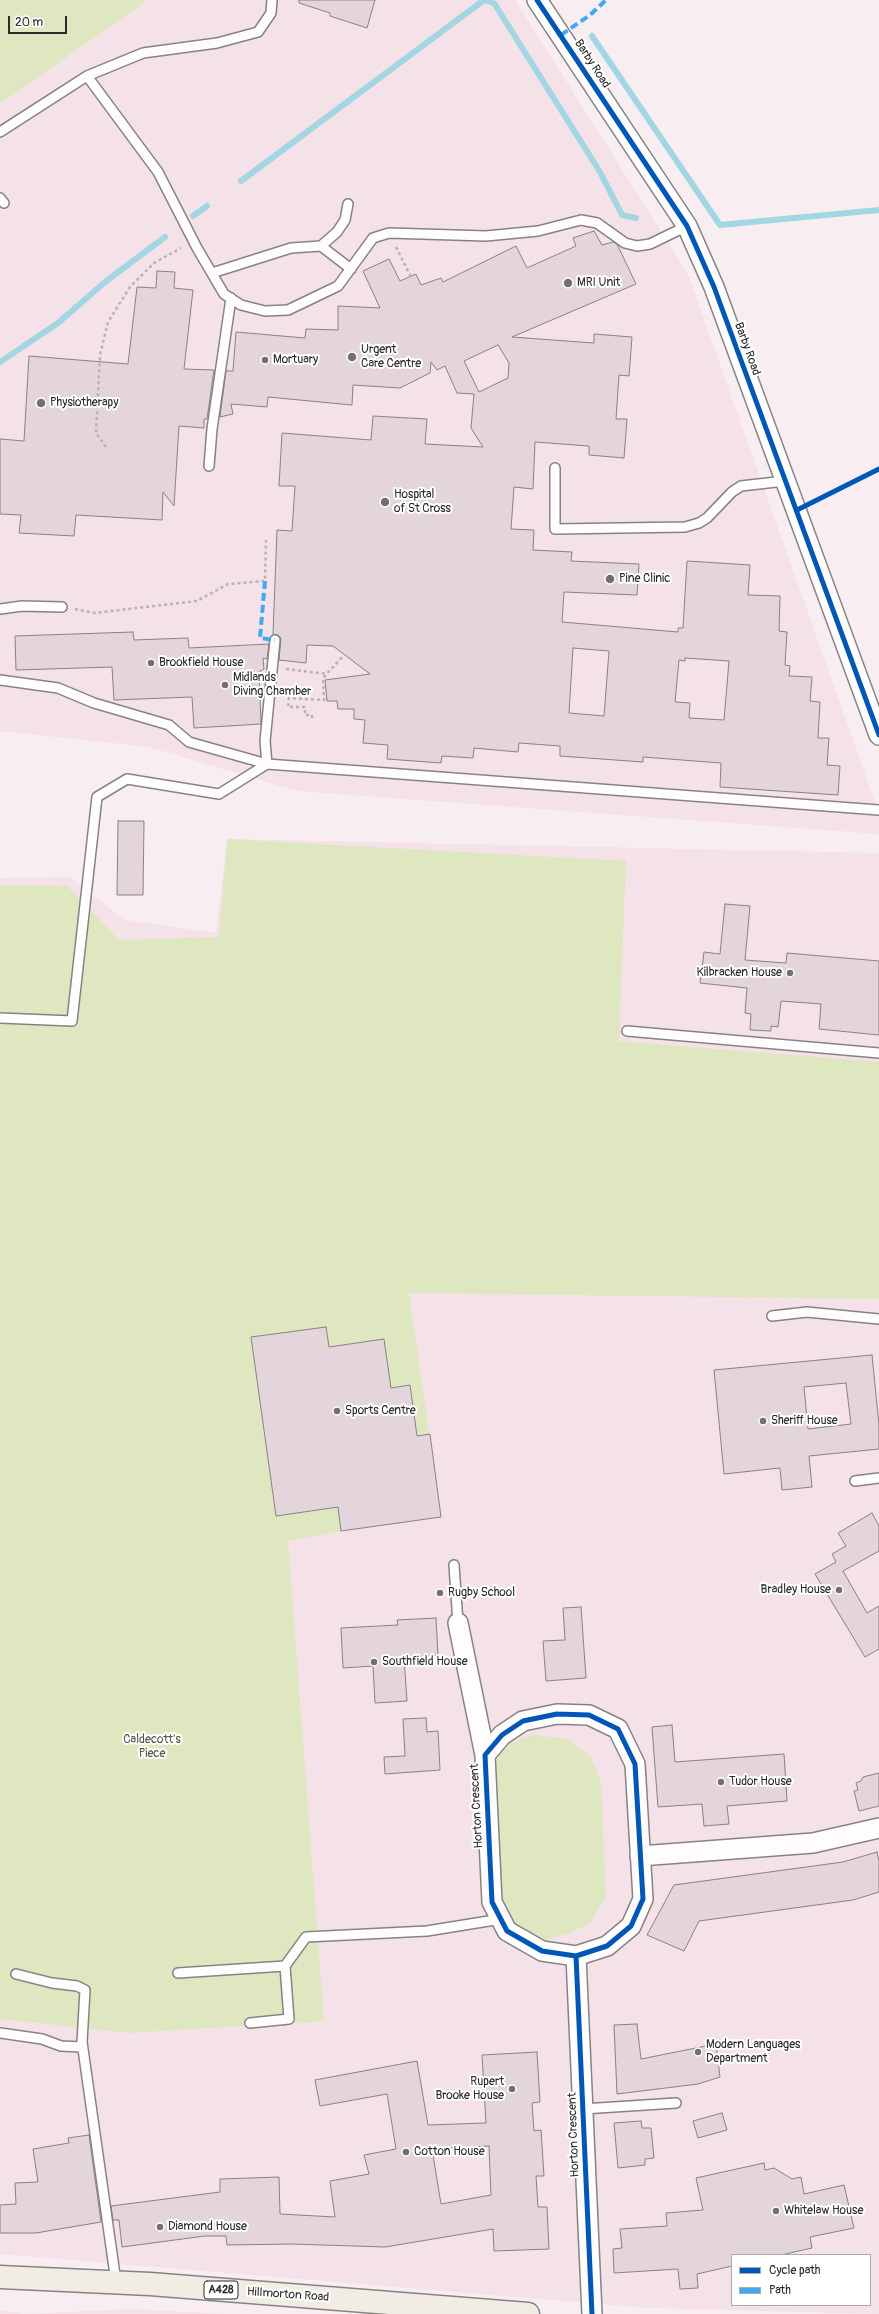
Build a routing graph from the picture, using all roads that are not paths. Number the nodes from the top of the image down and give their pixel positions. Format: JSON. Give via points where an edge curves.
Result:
{"nodes":[{"id":1,"x":272,"y":0,"type":"edge"},
{"id":2,"x":537,"y":0,"type":"edge"},
{"id":3,"x":87,"y":76,"type":"junction"},
{"id":4,"x":0,"y":132,"type":"edge"},
{"id":5,"x":348,"y":204,"type":"dead end"},
{"id":6,"x":687,"y":226,"type":"junction"},
{"id":7,"x":321,"y":246,"type":"junction"},
{"id":8,"x":351,"y":269,"type":"junction"},
{"id":9,"x":212,"y":273,"type":"junction"},
{"id":10,"x":231,"y":298,"type":"junction"},
{"id":11,"x":209,"y":466,"type":"dead end"},
{"id":12,"x":555,"y":468,"type":"dead end"},
{"id":13,"x":785,"y":481,"type":"junction"},
{"id":14,"x":62,"y":607,"type":"road end"},
{"id":15,"x":0,"y":609,"type":"edge"},
{"id":16,"x":275,"y":640,"type":"dead end"},
{"id":17,"x":0,"y":680,"type":"edge"},
{"id":18,"x":879,"y":735,"type":"edge"},
{"id":19,"x":267,"y":764,"type":"junction"},
{"id":20,"x":879,"y":810,"type":"edge"},
{"id":21,"x":0,"y":1018,"type":"edge"},
{"id":22,"x":627,"y":1031,"type":"dead end"},
{"id":23,"x":879,"y":1053,"type":"edge"},
{"id":24,"x":772,"y":1316,"type":"dead end"},
{"id":25,"x":879,"y":1319,"type":"edge"},
{"id":26,"x":879,"y":1478,"type":"edge"},
{"id":27,"x":855,"y":1480,"type":"dead end"},
{"id":28,"x":454,"y":1565,"type":"dead end"},
{"id":29,"x":458,"y":1623,"type":"joint"},
{"id":30,"x":485,"y":1755,"type":"junction"},
{"id":31,"x":879,"y":1828,"type":"edge"},
{"id":32,"x":640,"y":1856,"type":"junction"},
{"id":33,"x":501,"y":1919,"type":"junction"},
{"id":34,"x":576,"y":1956,"type":"junction"},
{"id":35,"x":285,"y":1966,"type":"junction"},
{"id":36,"x":178,"y":1973,"type":"dead end"},
{"id":37,"x":16,"y":1974,"type":"dead end"},
{"id":38,"x":250,"y":2023,"type":"dead end"},
{"id":39,"x":0,"y":2033,"type":"edge"},
{"id":40,"x":82,"y":2047,"type":"junction"},
{"id":41,"x":676,"y":2103,"type":"dead end"},
{"id":42,"x":583,"y":2110,"type":"junction"},
{"id":43,"x":0,"y":2277,"type":"edge"},
{"id":44,"x":116,"y":2283,"type":"junction"},
{"id":45,"x":442,"y":2311,"type":"edge"},
{"id":46,"x":528,"y":2314,"type":"edge"},
{"id":47,"x":592,"y":2314,"type":"edge"}],
"edges":[{"from":1,"to":3,"type":"lane","via":[[271,13],[258,32],[217,43],[143,53]]},
{"from":2,"to":6,"type":"street","name":"Barby Road"},
{"from":3,"to":4,"type":"lane"},
{"from":3,"to":9,"type":"lane","via":[[158,172]]},
{"from":5,"to":7,"type":"lane","via":[[345,220],[337,232]]},
{"from":6,"to":8,"type":"lane","via":[[650,244],[637,246],[625,243],[597,223],[582,220],[538,231],[486,236],[389,233],[373,238],[358,255]]},
{"from":6,"to":13,"type":"street","name":"Barby Road","via":[[714,287]]},
{"from":7,"to":8,"type":"lane"},
{"from":7,"to":9,"type":"lane","via":[[291,248]]},
{"from":8,"to":10,"type":"lane","via":[[338,286],[288,310],[264,311],[241,305]]},
{"from":9,"to":10,"type":"lane","via":[[224,294]]},
{"from":10,"to":11,"type":"lane"},
{"from":12,"to":13,"type":"lane","via":[[555,529],[685,527],[707,518],[741,486]]},
{"from":13,"to":18,"type":"street","name":"Barby Road"},
{"from":14,"to":15,"type":"lane","via":[[22,606]]},
{"from":16,"to":19,"type":"lane","via":[[265,741]]},
{"from":17,"to":19,"type":"lane","via":[[58,688],[94,703],[169,725],[189,742]]},
{"from":19,"to":20,"type":"lane"},
{"from":19,"to":21,"type":"lane","via":[[219,794],[127,779],[97,797],[75,974],[72,1020]]},
{"from":22,"to":23,"type":"lane"},
{"from":24,"to":25,"type":"lane","via":[[807,1312]]},
{"from":26,"to":27,"type":"lane"},
{"from":28,"to":29,"type":"lane"},
{"from":29,"to":30,"type":"street","name":"Horton Crescent"},
{"from":30,"to":32,"type":"street","name":"Horton Crescent","via":[[502,1735],[523,1721],[557,1714],[589,1716],[618,1729],[635,1764]]},
{"from":30,"to":33,"type":"street","name":"Horton Crescent","via":[[492,1902]]},
{"from":31,"to":32,"type":"street","via":[[812,1843]]},
{"from":32,"to":34,"type":"street","name":"Horton Crescent","via":[[643,1899],[631,1926],[607,1946]]},
{"from":33,"to":34,"type":"street","name":"Horton Crescent","via":[[507,1931],[542,1951]]},
{"from":33,"to":35,"type":"lane","via":[[427,1930],[306,1937]]},
{"from":34,"to":42,"type":"street","name":"Horton Crescent"},
{"from":35,"to":36,"type":"lane"},
{"from":35,"to":38,"type":"lane","via":[[289,2019]]},
{"from":37,"to":40,"type":"lane","via":[[86,1990]]},
{"from":39,"to":40,"type":"lane","via":[[42,2039],[61,2046]]},
{"from":40,"to":44,"type":"lane"},
{"from":41,"to":42,"type":"lane"},
{"from":42,"to":47,"type":"street","name":"Horton Crescent"},
{"from":43,"to":44,"type":"highway","name":"Hillmorton Road","number":"A428"},
{"from":44,"to":45,"type":"highway","name":"Hillmorton Road","number":"A428"},
{"from":45,"to":46,"type":"highway","name":"Hillmorton Road","number":"A428"}]}
